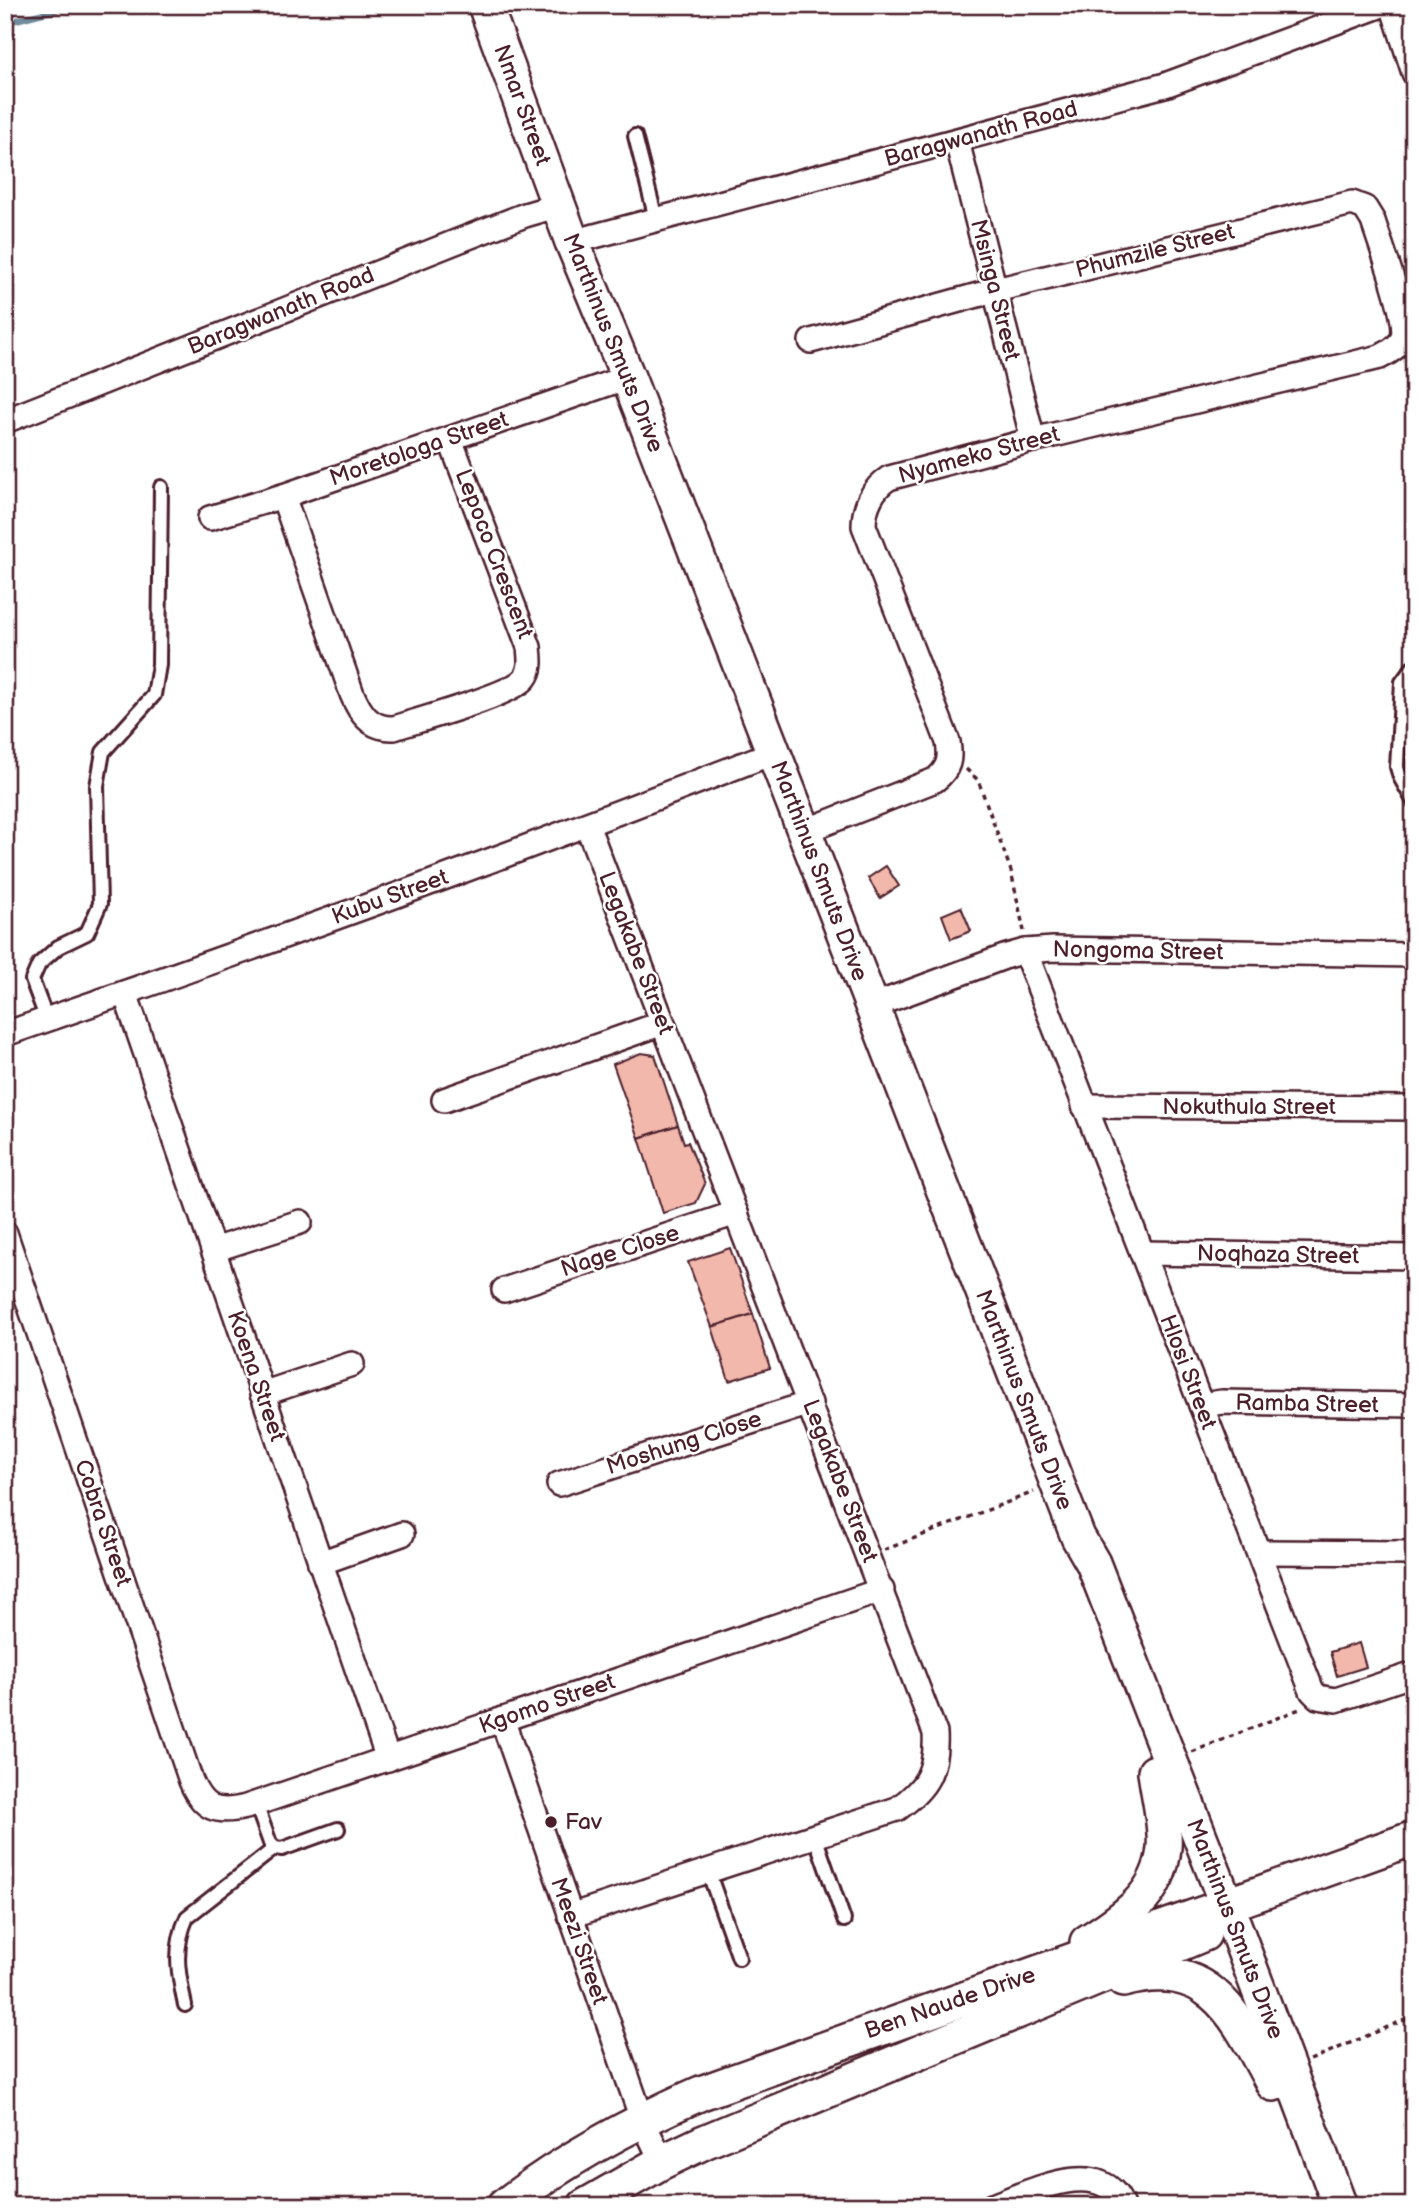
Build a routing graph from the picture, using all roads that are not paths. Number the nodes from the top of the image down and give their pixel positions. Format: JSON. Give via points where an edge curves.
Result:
{"nodes":[{"id":1,"x":485,"y":5,"type":"edge"},
{"id":2,"x":1382,"y":5,"type":"edge"},
{"id":3,"x":1392,"y":5,"type":"edge"},
{"id":4,"x":1414,"y":72,"type":"edge"},
{"id":5,"x":635,"y":136,"type":"dead end"},
{"id":6,"x":957,"y":141,"type":"junction"},
{"id":7,"x":559,"y":205,"type":"junction"},
{"id":8,"x":656,"y":219,"type":"junction"},
{"id":9,"x":572,"y":242,"type":"junction"},
{"id":10,"x":996,"y":290,"type":"junction"},
{"id":11,"x":1402,"y":340,"type":"joint"},
{"id":12,"x":811,"y":341,"type":"dead end"},
{"id":13,"x":628,"y":377,"type":"junction"},
{"id":14,"x":5,"y":421,"type":"edge"},
{"id":15,"x":450,"y":439,"type":"junction"},
{"id":16,"x":1033,"y":440,"type":"junction"},
{"id":17,"x":160,"y":486,"type":"dead end"},
{"id":18,"x":283,"y":496,"type":"junction"},
{"id":19,"x":210,"y":518,"type":"dead end"},
{"id":20,"x":1414,"y":666,"type":"edge"},
{"id":21,"x":772,"y":753,"type":"junction"},
{"id":22,"x":1414,"y":802,"type":"edge"},
{"id":23,"x":587,"y":825,"type":"junction"},
{"id":24,"x":803,"y":832,"type":"junction"},
{"id":25,"x":1027,"y":951,"type":"junction"},
{"id":26,"x":1414,"y":955,"type":"edge"},
{"id":27,"x":125,"y":993,"type":"junction"},
{"id":28,"x":872,"y":1006,"type":"junction"},
{"id":29,"x":47,"y":1020,"type":"junction"},
{"id":30,"x":663,"y":1023,"type":"junction"},
{"id":31,"x":5,"y":1034,"type":"edge"},
{"id":32,"x":444,"y":1100,"type":"dead end"},
{"id":33,"x":1084,"y":1106,"type":"junction"},
{"id":34,"x":1414,"y":1108,"type":"edge"},
{"id":35,"x":736,"y":1213,"type":"junction"},
{"id":36,"x":300,"y":1222,"type":"dead end"},
{"id":37,"x":5,"y":1233,"type":"edge"},
{"id":38,"x":213,"y":1250,"type":"junction"},
{"id":39,"x":1142,"y":1253,"type":"junction"},
{"id":40,"x":1414,"y":1257,"type":"edge"},
{"id":41,"x":504,"y":1290,"type":"dead end"},
{"id":42,"x":352,"y":1364,"type":"dead end"},
{"id":43,"x":262,"y":1394,"type":"junction"},
{"id":44,"x":810,"y":1403,"type":"junction"},
{"id":45,"x":1201,"y":1405,"type":"junction"},
{"id":46,"x":1414,"y":1405,"type":"edge"},
{"id":47,"x":559,"y":1484,"type":"dead end"},
{"id":48,"x":402,"y":1534,"type":"dead end"},
{"id":49,"x":1259,"y":1552,"type":"junction"},
{"id":50,"x":1414,"y":1553,"type":"edge"},
{"id":51,"x":320,"y":1563,"type":"junction"},
{"id":52,"x":882,"y":1590,"type":"junction"},
{"id":53,"x":1414,"y":1674,"type":"edge"},
{"id":54,"x":502,"y":1719,"type":"junction"},
{"id":55,"x":388,"y":1759,"type":"junction"},
{"id":56,"x":1162,"y":1766,"type":"junction"},
{"id":57,"x":256,"y":1804,"type":"junction"},
{"id":58,"x":211,"y":1808,"type":"joint"},
{"id":59,"x":338,"y":1829,"type":"dead end"},
{"id":60,"x":815,"y":1836,"type":"junction"},
{"id":61,"x":1414,"y":1838,"type":"edge"},
{"id":62,"x":275,"y":1848,"type":"junction"},
{"id":63,"x":1414,"y":1855,"type":"edge"},
{"id":64,"x":708,"y":1871,"type":"junction"},
{"id":65,"x":570,"y":1916,"type":"junction"},
{"id":66,"x":1221,"y":1916,"type":"junction"},
{"id":67,"x":844,"y":1920,"type":"dead end"},
{"id":68,"x":739,"y":1958,"type":"dead end"},
{"id":69,"x":1047,"y":1985,"type":"junction"},
{"id":70,"x":185,"y":2005,"type":"dead end"},
{"id":71,"x":1281,"y":2076,"type":"junction"},
{"id":72,"x":642,"y":2119,"type":"junction"},
{"id":73,"x":662,"y":2162,"type":"junction"},
{"id":74,"x":504,"y":2206,"type":"edge"},
{"id":75,"x":585,"y":2206,"type":"edge"},
{"id":76,"x":992,"y":2206,"type":"edge"},
{"id":77,"x":1122,"y":2206,"type":"edge"},
{"id":78,"x":1324,"y":2206,"type":"edge"},
{"id":79,"x":1340,"y":2206,"type":"edge"}],
"edges":[{"from":1,"to":7,"type":"street","name":"Nmar Street"},
{"from":2,"to":6,"type":"street","name":"Baragwanath Road","via":[[1166,85]]},
{"from":3,"to":4,"type":"street"},
{"from":5,"to":8,"type":"lane"},
{"from":6,"to":8,"type":"street","name":"Baragwanath Road"},
{"from":6,"to":10,"type":"street","name":"Msinga Street"},
{"from":7,"to":9,"type":"street","name":"Marthinus Smuts Drive"},
{"from":7,"to":14,"type":"street","name":"Baragwanath Road"},
{"from":8,"to":9,"type":"street","name":"Baragwanath Road"},
{"from":9,"to":13,"type":"street","name":"Marthinus Smuts Drive"},
{"from":10,"to":11,"type":"street","name":"Phumzile Street","via":[[1352,203],[1365,208],[1373,221],[1403,318]]},
{"from":10,"to":12,"type":"street","name":"Phumzile Street"},
{"from":10,"to":16,"type":"street","name":"Msinga Street"},
{"from":11,"to":16,"type":"street","name":"Nyameko Street","via":[[1380,357]]},
{"from":13,"to":15,"type":"street","name":"Moretologa Street"},
{"from":13,"to":21,"type":"street","name":"Marthinus Smuts Drive"},
{"from":15,"to":18,"type":"street","name":"Moretologa Street"},
{"from":15,"to":18,"type":"street","name":"Lepoco Crescent","via":[[529,647],[526,678],[509,690],[394,728],[369,721],[352,694]]},
{"from":16,"to":24,"type":"street","name":"Nyameko Street","via":[[889,478],[874,492],[864,526],[951,757],[935,780]]},
{"from":17,"to":29,"type":"lane","via":[[159,653],[154,695],[103,752],[97,786],[100,904],[87,933],[58,947],[39,964],[32,980]]},
{"from":18,"to":19,"type":"street","name":"Moretologa Street"},
{"from":20,"to":22,"type":"lane","via":[[1402,682],[1397,767]]},
{"from":21,"to":23,"type":"street","name":"Kubu Street"},
{"from":21,"to":24,"type":"street","name":"Marthinus Smuts Drive"},
{"from":23,"to":27,"type":"street","name":"Kubu Street"},
{"from":23,"to":30,"type":"street","name":"Legakabe Street"},
{"from":24,"to":28,"type":"street","name":"Marthinus Smuts Drive"},
{"from":25,"to":26,"type":"street","name":"Nongoma Street"},
{"from":25,"to":28,"type":"street","name":"Nongoma Street"},
{"from":25,"to":33,"type":"street","name":"Hlosi Street"},
{"from":27,"to":29,"type":"street","name":"Kubu Street"},
{"from":27,"to":38,"type":"street","name":"Koena Street"},
{"from":28,"to":56,"type":"street","name":"Marthinus Smuts Drive","via":[[1078,1537],[1093,1563]]},
{"from":29,"to":31,"type":"street","name":"Kubu Street"},
{"from":30,"to":32,"type":"street"},
{"from":30,"to":35,"type":"street","name":"Legakabe Street"},
{"from":33,"to":34,"type":"street","name":"Nokuthula Street"},
{"from":33,"to":39,"type":"street","name":"Hlosi Street"},
{"from":35,"to":41,"type":"street","name":"Nage Close"},
{"from":35,"to":44,"type":"street","name":"Legakabe Street"},
{"from":36,"to":38,"type":"street"},
{"from":37,"to":58,"type":"street","name":"Cobra Street","via":[[191,1781]]},
{"from":38,"to":43,"type":"street","name":"Koena Street"},
{"from":39,"to":40,"type":"street","name":"Noqhaza Street"},
{"from":39,"to":45,"type":"street","name":"Hlosi Street"},
{"from":42,"to":43,"type":"street"},
{"from":43,"to":51,"type":"street","name":"Koena Street"},
{"from":44,"to":47,"type":"street","name":"Moshung Close"},
{"from":44,"to":52,"type":"street","name":"Legakabe Street"},
{"from":45,"to":46,"type":"street","name":"Ramba Street"},
{"from":45,"to":49,"type":"street","name":"Hlosi Street"},
{"from":48,"to":51,"type":"street"},
{"from":49,"to":50,"type":"street"},
{"from":49,"to":53,"type":"street","name":"Hlosi Street","via":[[1308,1684],[1318,1698],[1336,1700]]},
{"from":51,"to":55,"type":"street","name":"Koena Street"},
{"from":52,"to":54,"type":"street","name":"Kgomo Street"},
{"from":52,"to":60,"type":"street","name":"Legakabe Street","via":[[935,1733],[932,1768],[924,1786],[897,1809]]},
{"from":54,"to":55,"type":"street","name":"Kgomo Street"},
{"from":54,"to":65,"type":"street","name":"Meezi Street"},
{"from":55,"to":57,"type":"street","name":"Kgomo Street"},
{"from":56,"to":66,"type":"street","name":"Marthinus Smuts Drive"},
{"from":56,"to":69,"type":"street","via":[[1164,1846],[1150,1890]]},
{"from":57,"to":58,"type":"street","name":"Kgomo Street","via":[[227,1811]]},
{"from":57,"to":62,"type":"lane"},
{"from":59,"to":62,"type":"lane"},
{"from":60,"to":64,"type":"street","name":"Legakabe Street"},
{"from":60,"to":67,"type":"lane"},
{"from":61,"to":66,"type":"street","name":"Ben Naude Drive"},
{"from":62,"to":70,"type":"lane","via":[[187,1917],[177,1968]]},
{"from":63,"to":66,"type":"street","name":"Ben Naude Drive"},
{"from":64,"to":65,"type":"street","name":"Legakabe Street"},
{"from":64,"to":68,"type":"lane"},
{"from":65,"to":72,"type":"street","name":"Meezi Street"},
{"from":66,"to":69,"type":"street","name":"Ben Naude Drive"},
{"from":66,"to":71,"type":"street","name":"Marthinus Smuts Drive"},
{"from":69,"to":71,"type":"street","via":[[1159,1973],[1201,1984]]},
{"from":69,"to":72,"type":"street","name":"Ben Naude Drive","via":[[701,2093]]},
{"from":69,"to":73,"type":"street","name":"Ben Naude Drive"},
{"from":71,"to":78,"type":"street","via":[[1304,2167]]},
{"from":71,"to":79,"type":"street","name":"Marthinus Smuts Drive"},
{"from":72,"to":73,"type":"street","name":"Meezi Street"},
{"from":72,"to":74,"type":"street","name":"Ben Naude Drive"},
{"from":73,"to":75,"type":"street","name":"Ben Naude Drive"},
{"from":76,"to":77,"type":"street","via":[[1079,2179],[1106,2185]]}]}
